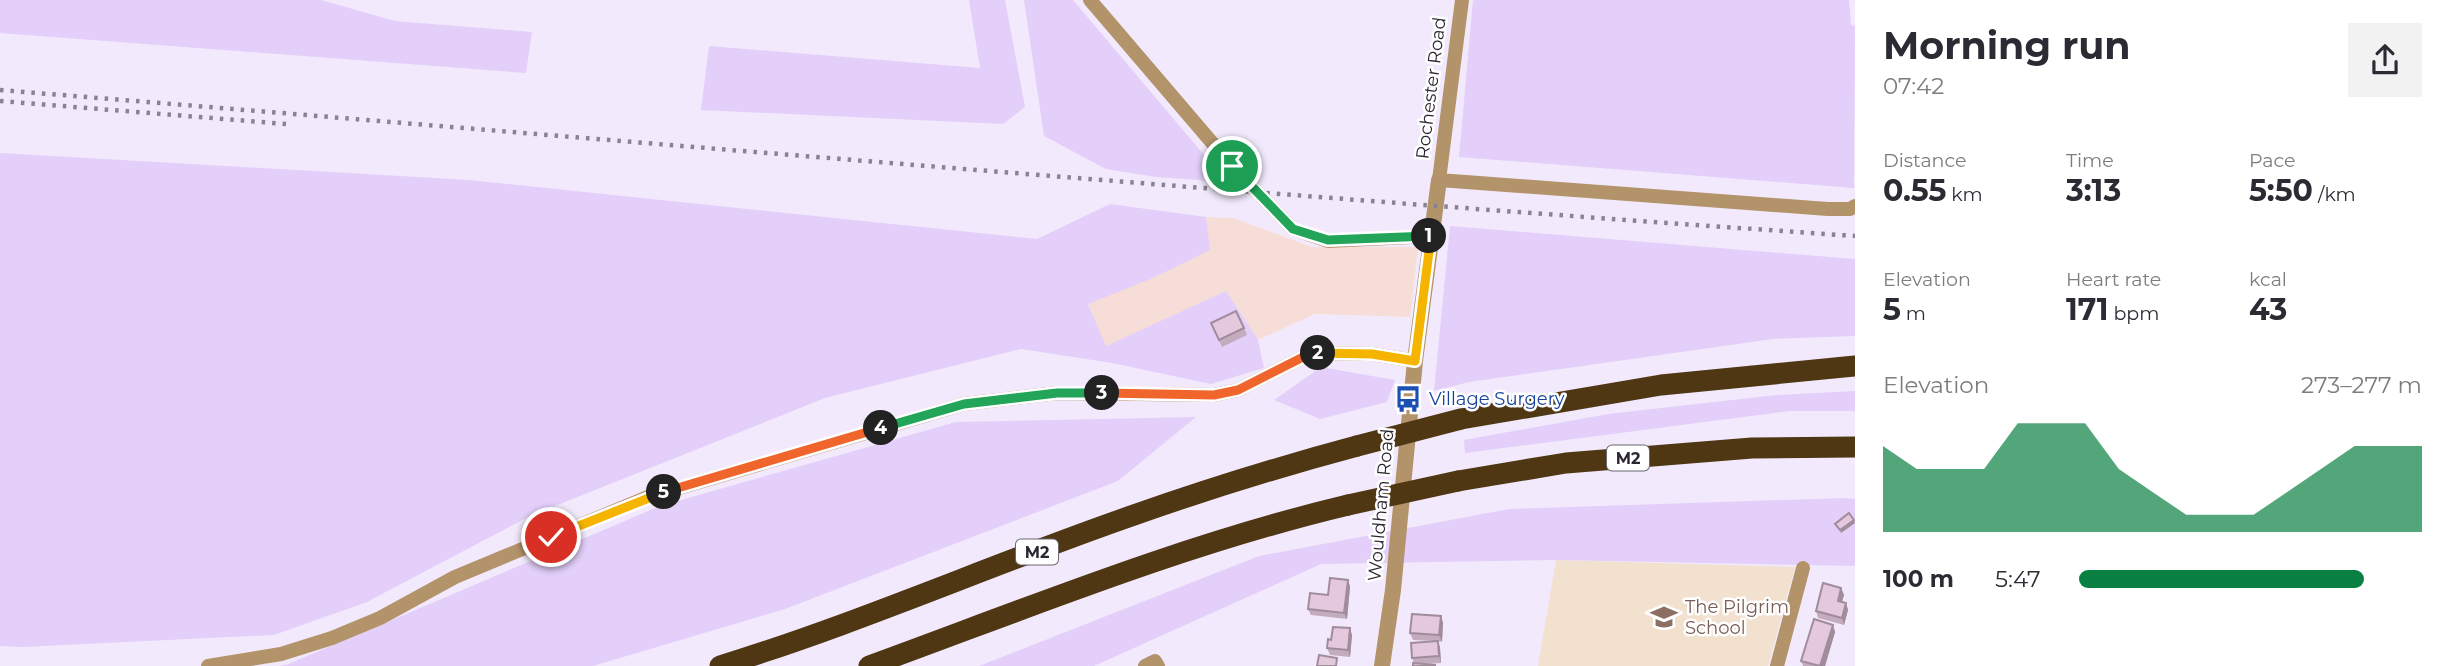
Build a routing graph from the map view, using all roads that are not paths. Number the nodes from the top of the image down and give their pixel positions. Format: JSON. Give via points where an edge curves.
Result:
{"nodes":[{"id":1,"x":1090,"y":0,"type":"edge"},
{"id":2,"x":1462,"y":0,"type":"edge"},
{"id":3,"x":1439,"y":180,"type":"junction"},
{"id":4,"x":1855,"y":206,"type":"edge"},
{"id":5,"x":1431,"y":236,"type":"junction"},
{"id":6,"x":1415,"y":361,"type":"junction"},
{"id":7,"x":1855,"y":366,"type":"edge"},
{"id":8,"x":1855,"y":447,"type":"edge"},
{"id":9,"x":1803,"y":568,"type":"dead end"},
{"id":10,"x":208,"y":666,"type":"edge"},
{"id":11,"x":720,"y":666,"type":"edge"},
{"id":12,"x":869,"y":666,"type":"edge"},
{"id":13,"x":1145,"y":666,"type":"edge"},
{"id":14,"x":1158,"y":666,"type":"edge"},
{"id":15,"x":1382,"y":666,"type":"edge"},
{"id":16,"x":1777,"y":666,"type":"edge"}],
"edges":[{"from":1,"to":5,"type":"street","via":[[1232,166],[1293,229],[1328,240]]},
{"from":2,"to":3,"type":"street","name":"Rochester Road"},
{"from":3,"to":4,"type":"street","via":[[1828,209]]},
{"from":3,"to":5,"type":"street","name":"Wouldham Road"},
{"from":5,"to":6,"type":"street","name":"Wouldham Road"},
{"from":6,"to":10,"type":"street","via":[[1372,354],[1311,353],[1238,390],[1214,395],[1057,393],[964,404],[648,497],[454,577],[380,618],[332,638],[281,654]]},
{"from":6,"to":15,"type":"street","name":"Wouldham Road"},
{"from":7,"to":11,"type":"highway","number":"M2","bridge":true,"via":[[1661,385],[1461,419],[1357,446],[1268,470],[1132,516],[877,613]]},
{"from":8,"to":12,"type":"highway","number":"M2","bridge":true,"via":[[1752,448],[1566,463],[1348,505],[1141,565]]},
{"from":9,"to":16,"type":"street"},
{"from":13,"to":14,"type":"street","via":[[1155,661]]}]}
